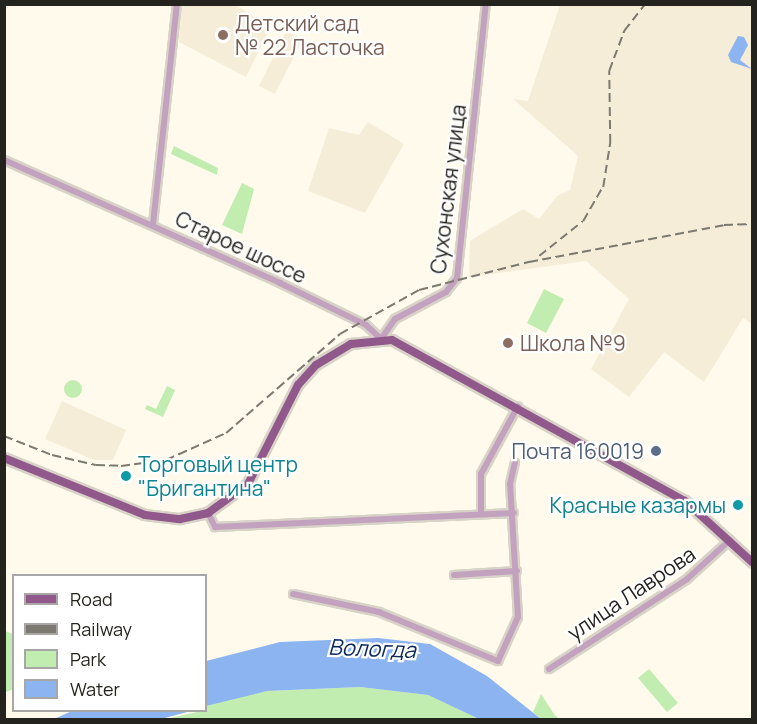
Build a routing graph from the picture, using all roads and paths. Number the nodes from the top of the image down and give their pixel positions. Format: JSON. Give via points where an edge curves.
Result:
{"nodes":[{"id":1,"x":177,"y":4,"type":"edge"},
{"id":2,"x":486,"y":4,"type":"edge"},
{"id":3,"x":4,"y":160,"type":"edge"},
{"id":4,"x":153,"y":224,"type":"junction"},
{"id":5,"x":381,"y":339,"type":"junction"},
{"id":6,"x":518,"y":406,"type":"junction"},
{"id":7,"x":4,"y":458,"type":"edge"},
{"id":8,"x":515,"y":463,"type":"dead end"},
{"id":9,"x":208,"y":513,"type":"junction"},
{"id":10,"x":514,"y":513,"type":"junction"},
{"id":11,"x":481,"y":514,"type":"junction"},
{"id":12,"x":729,"y":540,"type":"junction"},
{"id":13,"x":753,"y":562,"type":"edge"},
{"id":14,"x":517,"y":571,"type":"junction"},
{"id":15,"x":454,"y":575,"type":"dead end"},
{"id":16,"x":293,"y":594,"type":"dead end"},
{"id":17,"x":549,"y":669,"type":"dead end"}],
"edges":[{"from":1,"to":4,"type":"street","name":"Старое шоссе"},
{"from":2,"to":5,"type":"street","name":"Сухонская улица","via":[[457,278],[446,292],[395,320]]},
{"from":3,"to":4,"type":"street"},
{"from":4,"to":5,"type":"street","name":"Старое шоссе","via":[[366,325]]},
{"from":5,"to":6,"type":"main road","via":[[408,345]]},
{"from":5,"to":9,"type":"main road","via":[[345,346],[316,365],[298,385],[248,484]]},
{"from":6,"to":11,"type":"street","via":[[481,474]]},
{"from":6,"to":12,"type":"main road","via":[[685,501]]},
{"from":7,"to":9,"type":"main road","via":[[145,514],[180,519]]},
{"from":8,"to":10,"type":"street","via":[[510,484]]},
{"from":9,"to":11,"type":"street","via":[[215,527]]},
{"from":10,"to":11,"type":"street"},
{"from":10,"to":14,"type":"street"},
{"from":12,"to":13,"type":"main road"},
{"from":12,"to":17,"type":"street","name":"улица Лаврова","via":[[687,579]]},
{"from":14,"to":15,"type":"street"},
{"from":14,"to":16,"type":"street","via":[[518,616],[498,661],[379,612]]}]}
